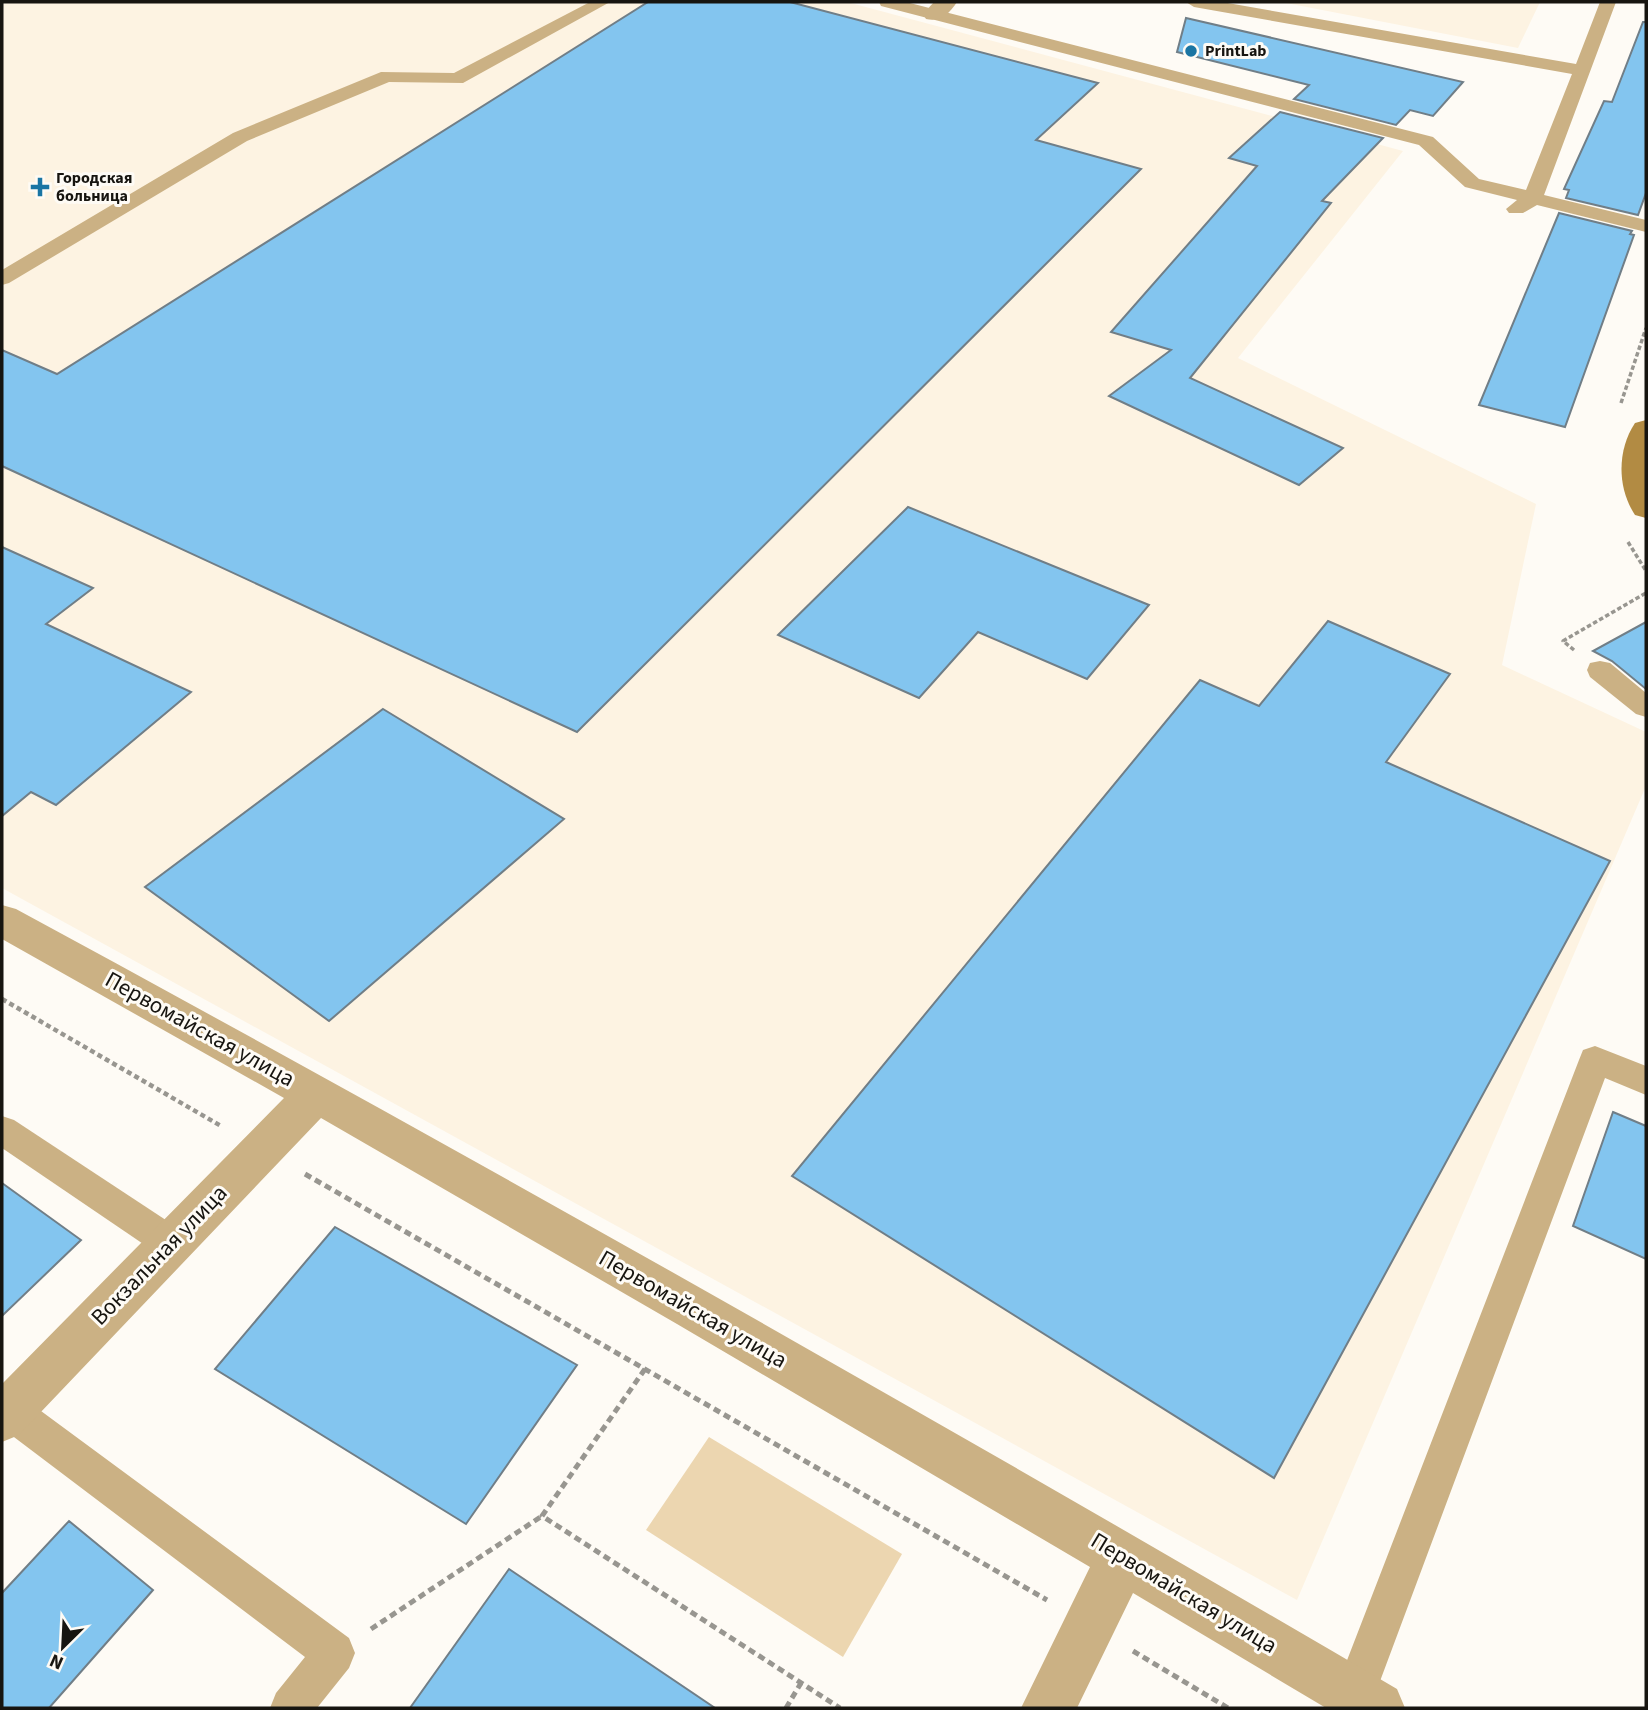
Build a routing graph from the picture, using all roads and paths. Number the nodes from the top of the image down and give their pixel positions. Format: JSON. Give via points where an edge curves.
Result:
{"nodes":[{"id":1,"x":602,"y":2,"type":"edge"},
{"id":2,"x":887,"y":2,"type":"edge"},
{"id":3,"x":1194,"y":2,"type":"edge"},
{"id":4,"x":1608,"y":2,"type":"edge"},
{"id":5,"x":940,"y":8,"type":"edge"},
{"id":6,"x":1580,"y":69,"type":"junction"},
{"id":7,"x":1533,"y":199,"type":"junction"},
{"id":8,"x":1514,"y":210,"type":"dead end"},
{"id":9,"x":1646,"y":226,"type":"edge"},
{"id":10,"x":2,"y":279,"type":"edge"},
{"id":11,"x":1646,"y":429,"type":"edge"},
{"id":12,"x":1646,"y":508,"type":"edge"},
{"id":13,"x":1646,"y":593,"type":"edge"},
{"id":14,"x":1600,"y":670,"type":"joint"},
{"id":15,"x":1646,"y":706,"type":"edge"},
{"id":16,"x":2,"y":920,"type":"edge"},
{"id":17,"x":2,"y":999,"type":"edge"},
{"id":18,"x":1646,"y":1081,"type":"edge"},
{"id":19,"x":317,"y":1093,"type":"junction"},
{"id":20,"x":2,"y":1130,"type":"edge"},
{"id":21,"x":262,"y":1149,"type":"junction"},
{"id":22,"x":171,"y":1243,"type":"junction"},
{"id":23,"x":645,"y":1368,"type":"junction"},
{"id":24,"x":5,"y":1414,"type":"edge"},
{"id":25,"x":542,"y":1516,"type":"junction"},
{"id":26,"x":1123,"y":1557,"type":"junction"},
{"id":27,"x":1090,"y":1625,"type":"junction"},
{"id":28,"x":334,"y":1653,"type":"junction"},
{"id":29,"x":801,"y":1683,"type":"junction"},
{"id":30,"x":1367,"y":1701,"type":"edge"},
{"id":31,"x":291,"y":1708,"type":"edge"},
{"id":32,"x":786,"y":1708,"type":"edge"},
{"id":33,"x":840,"y":1708,"type":"edge"},
{"id":34,"x":1048,"y":1708,"type":"edge"},
{"id":35,"x":1228,"y":1708,"type":"edge"}],
"edges":[{"from":1,"to":10,"type":"lane","via":[[457,79],[387,76],[240,137]]},
{"from":2,"to":5,"type":"lane"},
{"from":3,"to":6,"type":"lane"},
{"from":4,"to":6,"type":"lane"},
{"from":5,"to":7,"type":"lane","via":[[1426,141],[1472,183]]},
{"from":6,"to":7,"type":"lane"},
{"from":7,"to":8,"type":"lane"},
{"from":7,"to":9,"type":"lane"},
{"from":11,"to":12,"type":"street","via":[[1636,456],[1639,496]]},
{"from":13,"to":14,"type":"path","via":[[1563,641]]},
{"from":14,"to":15,"type":"lane"},
{"from":16,"to":19,"type":"street","name":"Первомайская улица"},
{"from":17,"to":21,"type":"path"},
{"from":18,"to":30,"type":"lane","via":[[1595,1060]]},
{"from":19,"to":21,"type":"street","name":"Вокзальная улица"},
{"from":19,"to":26,"type":"street","name":"Первомайская улица"},
{"from":20,"to":22,"type":"lane"},
{"from":21,"to":22,"type":"street","name":"Вокзальная улица"},
{"from":21,"to":23,"type":"path"},
{"from":22,"to":24,"type":"street","name":"Вокзальная улица"},
{"from":23,"to":25,"type":"path"},
{"from":23,"to":27,"type":"path"},
{"from":24,"to":28,"type":"lane"},
{"from":25,"to":28,"type":"path"},
{"from":25,"to":29,"type":"path"},
{"from":26,"to":27,"type":"street"},
{"from":26,"to":30,"type":"street","name":"Первомайская улица"},
{"from":27,"to":34,"type":"street"},
{"from":27,"to":35,"type":"path"},
{"from":28,"to":31,"type":"lane"},
{"from":29,"to":32,"type":"path"},
{"from":29,"to":33,"type":"path"}]}
